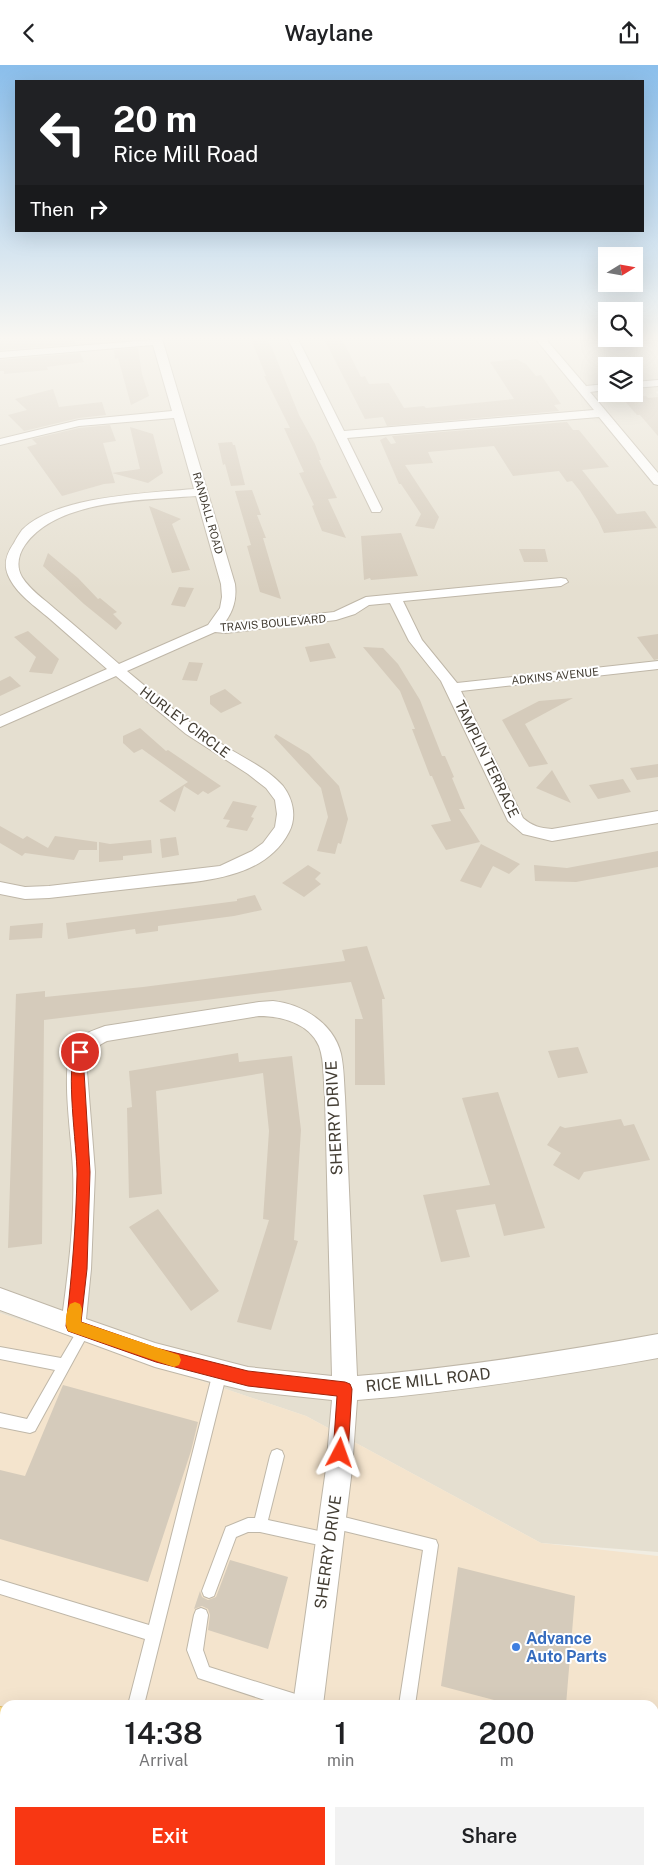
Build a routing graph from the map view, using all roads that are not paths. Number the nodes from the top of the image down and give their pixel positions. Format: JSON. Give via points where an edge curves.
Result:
{"nodes":[{"id":1,"x":97,"y":421,"type":"edge"},
{"id":2,"x":181,"y":421,"type":"edge"},
{"id":3,"x":333,"y":421,"type":"edge"},
{"id":4,"x":502,"y":421,"type":"edge"},
{"id":5,"x":610,"y":421,"type":"edge"},
{"id":6,"x":340,"y":435,"type":"junction"},
{"id":7,"x":0,"y":442,"type":"edge"},
{"id":8,"x":658,"y":481,"type":"edge"},
{"id":9,"x":202,"y":492,"type":"junction"},
{"id":10,"x":376,"y":509,"type":"dead end"},
{"id":11,"x":561,"y":582,"type":"dead end"},
{"id":12,"x":395,"y":598,"type":"junction"},
{"id":13,"x":212,"y":628,"type":"junction"},
{"id":14,"x":658,"y":665,"type":"edge"},
{"id":15,"x":119,"y":670,"type":"junction"},
{"id":16,"x":452,"y":688,"type":"junction"},
{"id":17,"x":0,"y":722,"type":"edge"},
{"id":18,"x":658,"y":817,"type":"edge"},
{"id":19,"x":0,"y":888,"type":"edge"},
{"id":20,"x":1,"y":1304,"type":"edge"},
{"id":21,"x":78,"y":1328,"type":"junction"},
{"id":22,"x":658,"y":1346,"type":"edge"},
{"id":23,"x":0,"y":1353,"type":"edge"},
{"id":24,"x":64,"y":1365,"type":"junction"},
{"id":25,"x":220,"y":1372,"type":"junction"},
{"id":26,"x":345,"y":1389,"type":"junction"},
{"id":27,"x":0,"y":1420,"type":"edge"},
{"id":28,"x":277,"y":1455,"type":"dead end"},
{"id":29,"x":260,"y":1525,"type":"junction"},
{"id":30,"x":330,"y":1531,"type":"junction"},
{"id":31,"x":0,"y":1587,"type":"edge"},
{"id":32,"x":209,"y":1591,"type":"dead end"},
{"id":33,"x":201,"y":1615,"type":"dead end"},
{"id":34,"x":154,"y":1634,"type":"junction"},
{"id":35,"x":137,"y":1700,"type":"edge"},
{"id":36,"x":291,"y":1700,"type":"edge"},
{"id":37,"x":308,"y":1700,"type":"edge"},
{"id":38,"x":407,"y":1700,"type":"edge"}],
"edges":[{"from":1,"to":7,"type":"street"},
{"from":2,"to":9,"type":"street","name":"RANDALL ROAD"},
{"from":3,"to":6,"type":"street"},
{"from":4,"to":6,"type":"street"},
{"from":5,"to":8,"type":"street"},
{"from":6,"to":10,"type":"street"},
{"from":9,"to":13,"type":"street","name":"RANDALL ROAD","via":[[230,596],[225,613]]},
{"from":9,"to":15,"type":"street","name":"HURLEY CIRCLE","via":[[108,501],[71,509],[28,532],[16,547],[12,573],[16,580]]},
{"from":11,"to":12,"type":"street","name":"TRAVIS BOULEVARD"},
{"from":12,"to":13,"type":"street","name":"TRAVIS BOULEVARD","via":[[366,601],[336,617]]},
{"from":12,"to":16,"type":"street","name":"TAMPLIN TERRACE","via":[[416,641]]},
{"from":13,"to":15,"type":"street","name":"TRAVIS BOULEVARD"},
{"from":14,"to":16,"type":"street","name":"ADKINS AVENUE"},
{"from":15,"to":17,"type":"street","name":"TRAVIS BOULEVARD"},
{"from":15,"to":19,"type":"street","name":"HURLEY CIRCLE","via":[[195,733],[269,781],[282,797],[285,812],[282,831],[263,854],[222,872],[25,893]]},
{"from":16,"to":18,"type":"street","name":"TAMPLIN TERRACE","via":[[516,821],[524,829],[552,835]]},
{"from":20,"to":21,"type":"street","name":"RICE MILL ROAD"},
{"from":21,"to":24,"type":"lane"},
{"from":21,"to":25,"type":"street","name":"RICE MILL ROAD","via":[[156,1355]]},
{"from":21,"to":26,"type":"street","name":"SHERRY DRIVE","via":[[84,1172],[78,1071],[80,1052],[90,1040],[106,1034],[259,1009],[280,1009],[315,1028],[326,1040],[331,1056]]},
{"from":22,"to":26,"type":"street","name":"RICE MILL ROAD","via":[[432,1382]]},
{"from":23,"to":24,"type":"lane"},
{"from":24,"to":27,"type":"lane","via":[[30,1426]]},
{"from":25,"to":26,"type":"street","name":"RICE MILL ROAD","via":[[248,1379]]},
{"from":25,"to":34,"type":"lane"},
{"from":26,"to":30,"type":"street","name":"SHERRY DRIVE"},
{"from":28,"to":29,"type":"lane"},
{"from":29,"to":30,"type":"lane"},
{"from":29,"to":32,"type":"lane","via":[[248,1525],[231,1532]]},
{"from":30,"to":37,"type":"street","name":"SHERRY DRIVE"},
{"from":30,"to":38,"type":"lane","via":[[431,1545]]},
{"from":31,"to":34,"type":"lane"},
{"from":33,"to":36,"type":"lane","via":[[195,1650],[203,1673]]},
{"from":34,"to":35,"type":"lane"}]}
